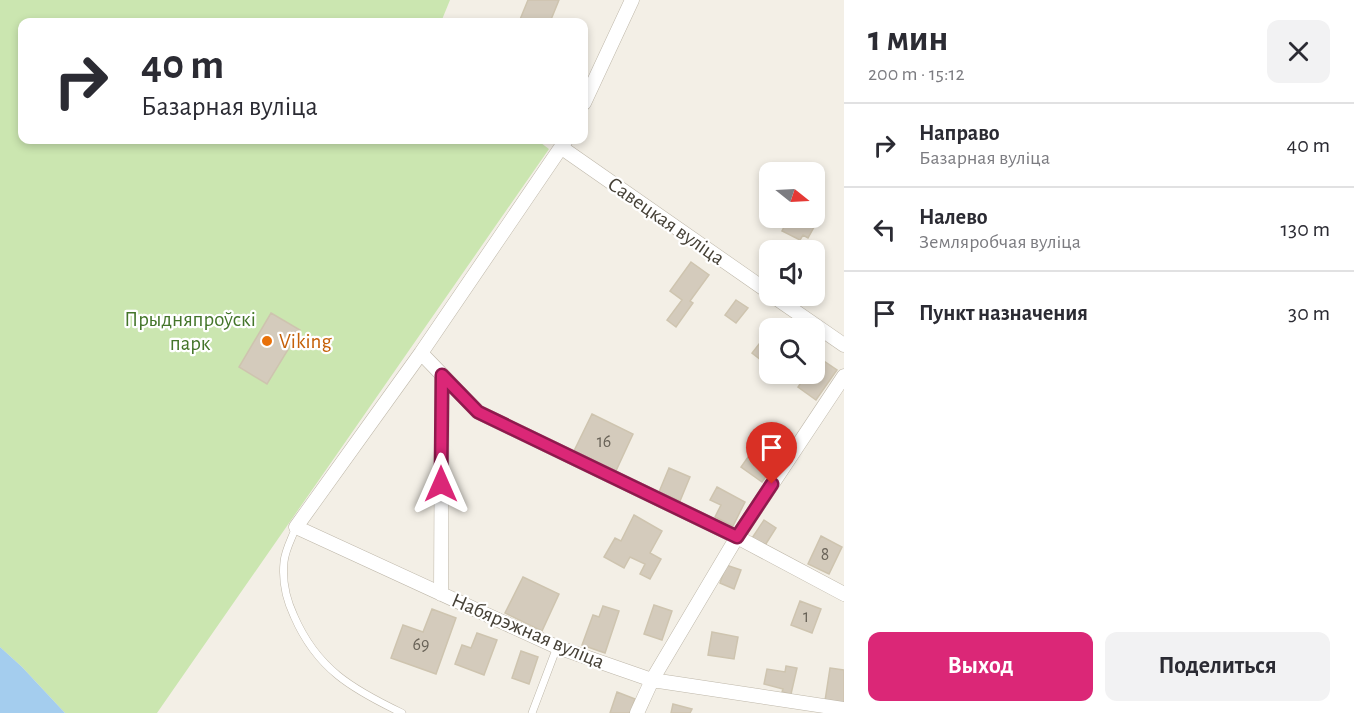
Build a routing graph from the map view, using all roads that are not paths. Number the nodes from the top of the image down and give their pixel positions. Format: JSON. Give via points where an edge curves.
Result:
{"nodes":[{"id":1,"x":632,"y":0,"type":"edge"},
{"id":2,"x":588,"y":95,"type":"edge"},
{"id":3,"x":564,"y":144,"type":"edge"},
{"id":4,"x":759,"y":285,"type":"edge"},
{"id":5,"x":788,"y":306,"type":"edge"},
{"id":6,"x":844,"y":345,"type":"edge"},
{"id":7,"x":421,"y":353,"type":"junction"},
{"id":8,"x":442,"y":375,"type":"junction"},
{"id":9,"x":844,"y":376,"type":"edge"},
{"id":10,"x":296,"y":527,"type":"junction"},
{"id":11,"x":737,"y":537,"type":"junction"},
{"id":12,"x":441,"y":594,"type":"junction"},
{"id":13,"x":844,"y":594,"type":"edge"},
{"id":14,"x":557,"y":647,"type":"junction"},
{"id":15,"x":652,"y":680,"type":"junction"},
{"id":16,"x":844,"y":709,"type":"edge"},
{"id":17,"x":402,"y":713,"type":"edge"},
{"id":18,"x":532,"y":713,"type":"edge"},
{"id":19,"x":637,"y":713,"type":"edge"}],
"edges":[{"from":1,"to":2,"type":"street"},
{"from":3,"to":4,"type":"street","name":"Савецкая вуліца"},
{"from":3,"to":7,"type":"street"},
{"from":5,"to":6,"type":"street","name":"Савецкая вуліца"},
{"from":7,"to":8,"type":"street"},
{"from":7,"to":10,"type":"street"},
{"from":8,"to":11,"type":"street","via":[[478,412]]},
{"from":8,"to":12,"type":"street"},
{"from":9,"to":11,"type":"street"},
{"from":10,"to":12,"type":"street","name":"Набярэжная вуліца"},
{"from":10,"to":17,"type":"lane","via":[[284,561],[286,597],[304,640],[332,672],[363,694]]},
{"from":11,"to":13,"type":"street"},
{"from":11,"to":15,"type":"street"},
{"from":12,"to":14,"type":"street","name":"Набярэжная вуліца"},
{"from":14,"to":15,"type":"street","name":"Набярэжная вуліца"},
{"from":14,"to":18,"type":"lane"},
{"from":15,"to":16,"type":"street","name":"Набярэжная вуліца"},
{"from":15,"to":19,"type":"street"}]}
